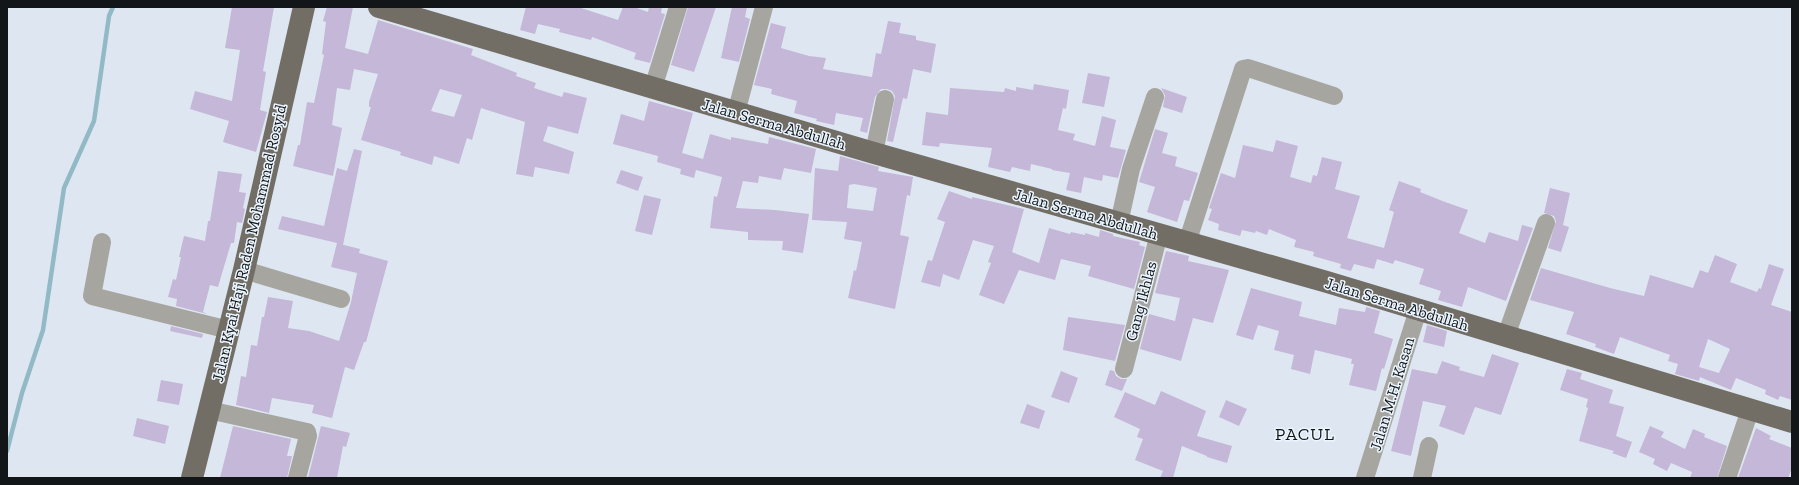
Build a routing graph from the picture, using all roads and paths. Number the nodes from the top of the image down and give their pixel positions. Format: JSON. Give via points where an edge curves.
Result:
{"nodes":[{"id":1,"x":304,"y":7,"type":"edge"},
{"id":2,"x":379,"y":7,"type":"edge"},
{"id":3,"x":678,"y":7,"type":"edge"},
{"id":4,"x":764,"y":7,"type":"edge"},
{"id":5,"x":653,"y":88,"type":"junction"},
{"id":6,"x":1334,"y":96,"type":"dead end"},
{"id":7,"x":1155,"y":97,"type":"dead end"},
{"id":8,"x":885,"y":99,"type":"dead end"},
{"id":9,"x":736,"y":113,"type":"junction"},
{"id":10,"x":874,"y":153,"type":"junction"},
{"id":11,"x":1119,"y":223,"type":"junction"},
{"id":12,"x":1546,"y":223,"type":"dead end"},
{"id":13,"x":1159,"y":234,"type":"junction"},
{"id":14,"x":102,"y":242,"type":"dead end"},
{"id":15,"x":1187,"y":243,"type":"junction"},
{"id":16,"x":244,"y":270,"type":"junction"},
{"id":17,"x":341,"y":298,"type":"dead end"},
{"id":18,"x":1418,"y":310,"type":"junction"},
{"id":19,"x":229,"y":330,"type":"junction"},
{"id":20,"x":1506,"y":336,"type":"junction"},
{"id":21,"x":1124,"y":369,"type":"dead end"},
{"id":22,"x":209,"y":410,"type":"junction"},
{"id":23,"x":1750,"y":410,"type":"junction"},
{"id":24,"x":1792,"y":422,"type":"edge"},
{"id":25,"x":1429,"y":446,"type":"dead end"},
{"id":26,"x":192,"y":478,"type":"edge"},
{"id":27,"x":297,"y":478,"type":"edge"},
{"id":28,"x":1366,"y":478,"type":"edge"},
{"id":29,"x":1422,"y":478,"type":"edge"},
{"id":30,"x":1727,"y":478,"type":"edge"}],
"edges":[{"from":1,"to":16,"type":"main road","name":"Jalan Kyai Haji Raden Mohammad Rosyid"},
{"from":2,"to":5,"type":"main road","name":"Jalan Serma Abdullah"},
{"from":3,"to":5,"type":"street"},
{"from":4,"to":9,"type":"street"},
{"from":5,"to":9,"type":"main road","name":"Jalan Serma Abdullah"},
{"from":6,"to":15,"type":"street","via":[[1248,68],[1243,69]]},
{"from":7,"to":11,"type":"street","via":[[1130,169]]},
{"from":8,"to":10,"type":"street"},
{"from":9,"to":10,"type":"main road","name":"Jalan Serma Abdullah"},
{"from":10,"to":11,"type":"main road","name":"Jalan Serma Abdullah"},
{"from":11,"to":13,"type":"main road","name":"Jalan Serma Abdullah"},
{"from":12,"to":20,"type":"street"},
{"from":13,"to":15,"type":"main road","name":"Jalan Serma Abdullah"},
{"from":13,"to":21,"type":"street","name":"Gang Ikhlas"},
{"from":14,"to":19,"type":"street","via":[[92,296]]},
{"from":15,"to":18,"type":"main road","name":"Jalan Serma Abdullah"},
{"from":16,"to":17,"type":"street"},
{"from":16,"to":19,"type":"main road","name":"Jalan Kyai Haji Raden Mohammad Rosyid"},
{"from":18,"to":20,"type":"main road","name":"Jalan Serma Abdullah"},
{"from":18,"to":28,"type":"street","name":"Jalan M.H. Kasan"},
{"from":19,"to":22,"type":"main road","name":"Jalan Kyai Haji Raden Mohammad Rosyid"},
{"from":20,"to":23,"type":"main road","name":"Jalan Serma Abdullah"},
{"from":22,"to":26,"type":"main road","name":"Jalan Kyai Haji Raden Mohammad Rosyid"},
{"from":22,"to":27,"type":"street","via":[[307,432]]},
{"from":23,"to":24,"type":"main road","name":"Jalan Serma Abdullah"},
{"from":23,"to":30,"type":"street"},
{"from":25,"to":29,"type":"street"}]}
